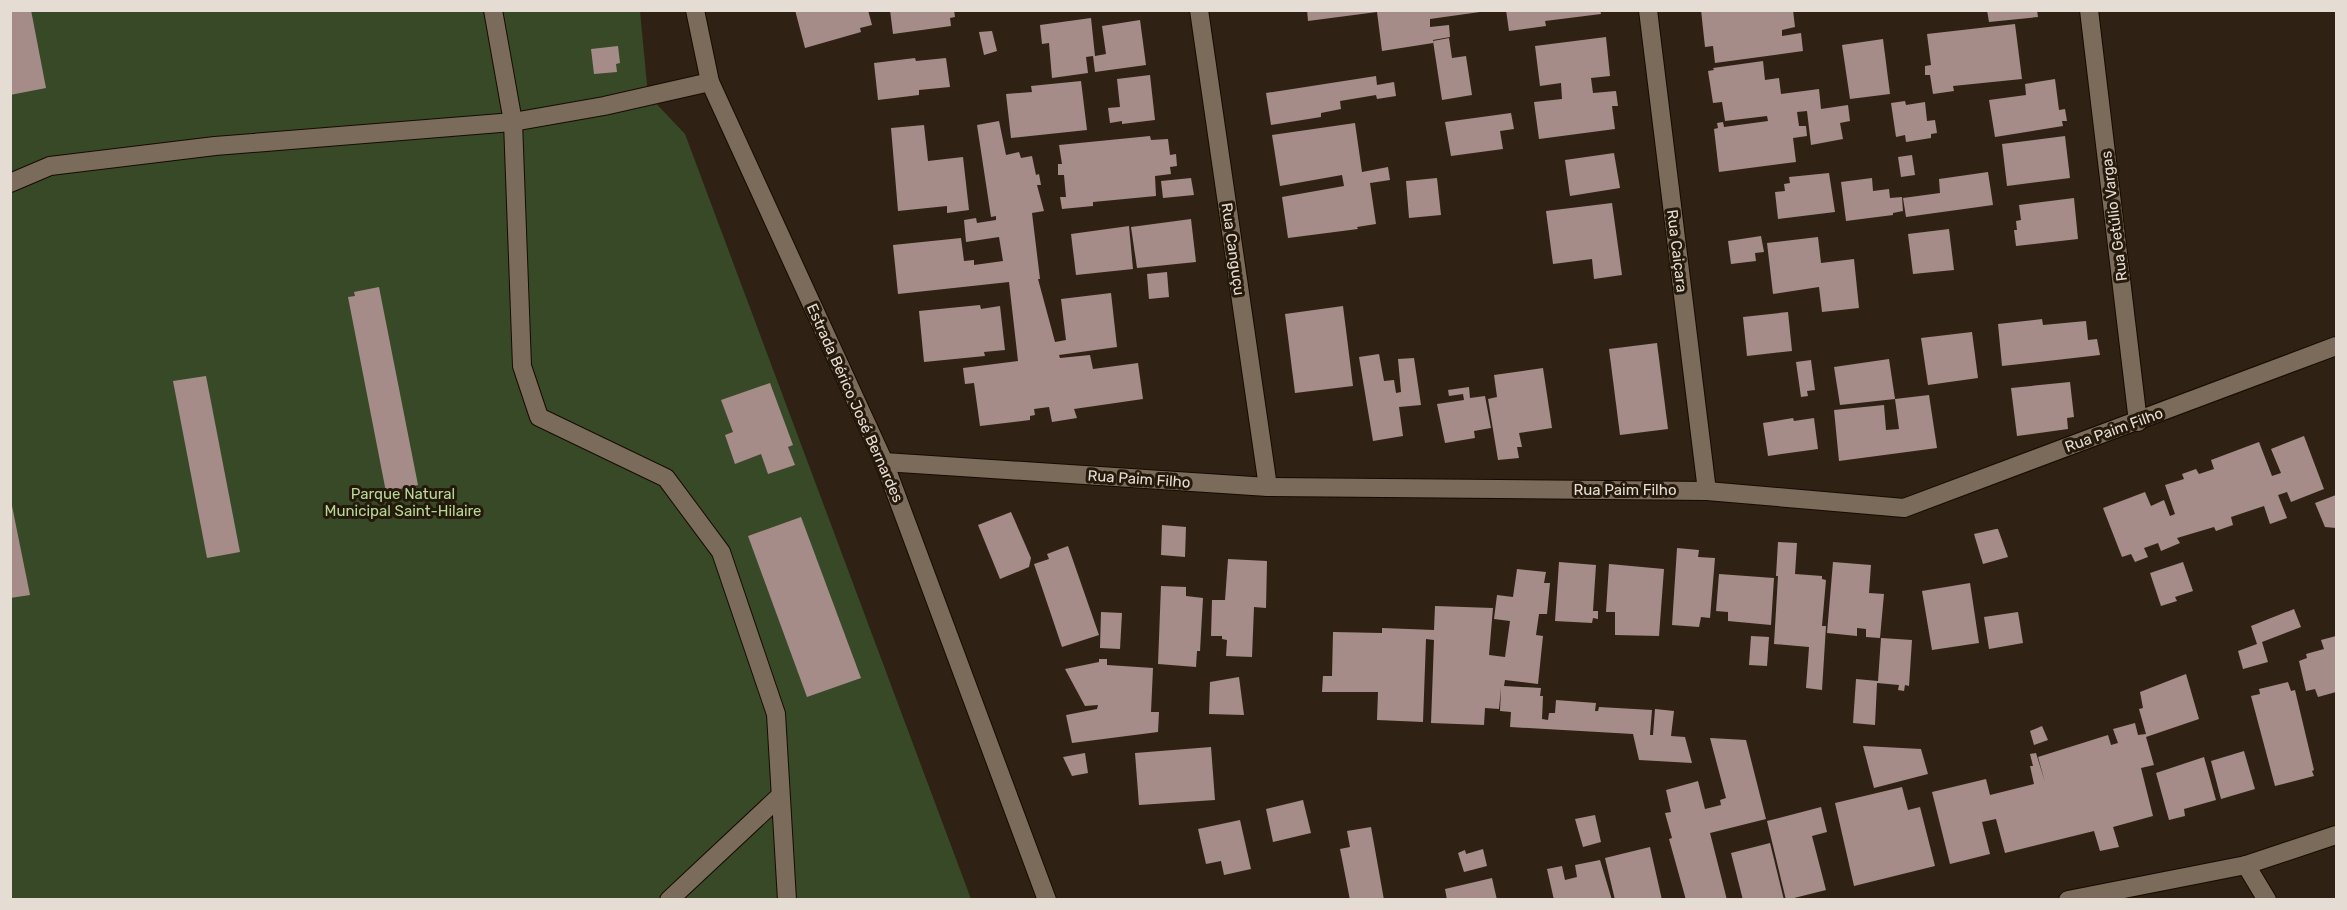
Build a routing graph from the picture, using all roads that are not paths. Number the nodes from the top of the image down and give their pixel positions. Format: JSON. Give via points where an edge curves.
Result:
{"nodes":[{"id":1,"x":493,"y":10,"type":"edge"},
{"id":2,"x":695,"y":10,"type":"edge"},
{"id":3,"x":1199,"y":10,"type":"edge"},
{"id":4,"x":1648,"y":10,"type":"edge"},
{"id":5,"x":2089,"y":10,"type":"edge"},
{"id":6,"x":710,"y":82,"type":"junction"},
{"id":7,"x":513,"y":123,"type":"junction"},
{"id":8,"x":10,"y":183,"type":"edge"},
{"id":9,"x":2337,"y":346,"type":"edge"},
{"id":10,"x":2138,"y":422,"type":"junction"},
{"id":11,"x":884,"y":462,"type":"junction"},
{"id":12,"x":1268,"y":487,"type":"junction"},
{"id":13,"x":1707,"y":491,"type":"junction"},
{"id":14,"x":780,"y":796,"type":"junction"},
{"id":15,"x":2337,"y":835,"type":"edge"},
{"id":16,"x":2246,"y":865,"type":"junction"},
{"id":17,"x":669,"y":900,"type":"edge"},
{"id":18,"x":787,"y":900,"type":"edge"},
{"id":19,"x":1047,"y":900,"type":"edge"},
{"id":20,"x":2068,"y":900,"type":"edge"},
{"id":21,"x":2267,"y":900,"type":"edge"}],
"edges":[{"from":1,"to":7,"type":"street"},
{"from":2,"to":6,"type":"street","name":"Estrada Bérico José Bernardes"},
{"from":3,"to":12,"type":"street","name":"Rua Canguçu"},
{"from":4,"to":13,"type":"street","name":"Rua Caiçara"},
{"from":5,"to":10,"type":"street","name":"Rua Getúlio Vargas"},
{"from":6,"to":7,"type":"street"},
{"from":6,"to":11,"type":"street","name":"Estrada Bérico José Bernardes"},
{"from":7,"to":8,"type":"street","via":[[215,146],[50,165]]},
{"from":7,"to":14,"type":"street","via":[[522,366],[539,417],[666,478],[721,552],[776,714]]},
{"from":9,"to":10,"type":"street","name":"Rua Paim Filho"},
{"from":10,"to":13,"type":"street","name":"Rua Paim Filho","via":[[1905,508]]},
{"from":11,"to":12,"type":"street","name":"Rua Paim Filho"},
{"from":11,"to":19,"type":"street","name":"Estrada Bérico José Bernardes"},
{"from":12,"to":13,"type":"street","name":"Rua Paim Filho"},
{"from":14,"to":17,"type":"street"},
{"from":14,"to":18,"type":"street"},
{"from":15,"to":16,"type":"street"},
{"from":16,"to":20,"type":"street"},
{"from":16,"to":21,"type":"street"}]}
